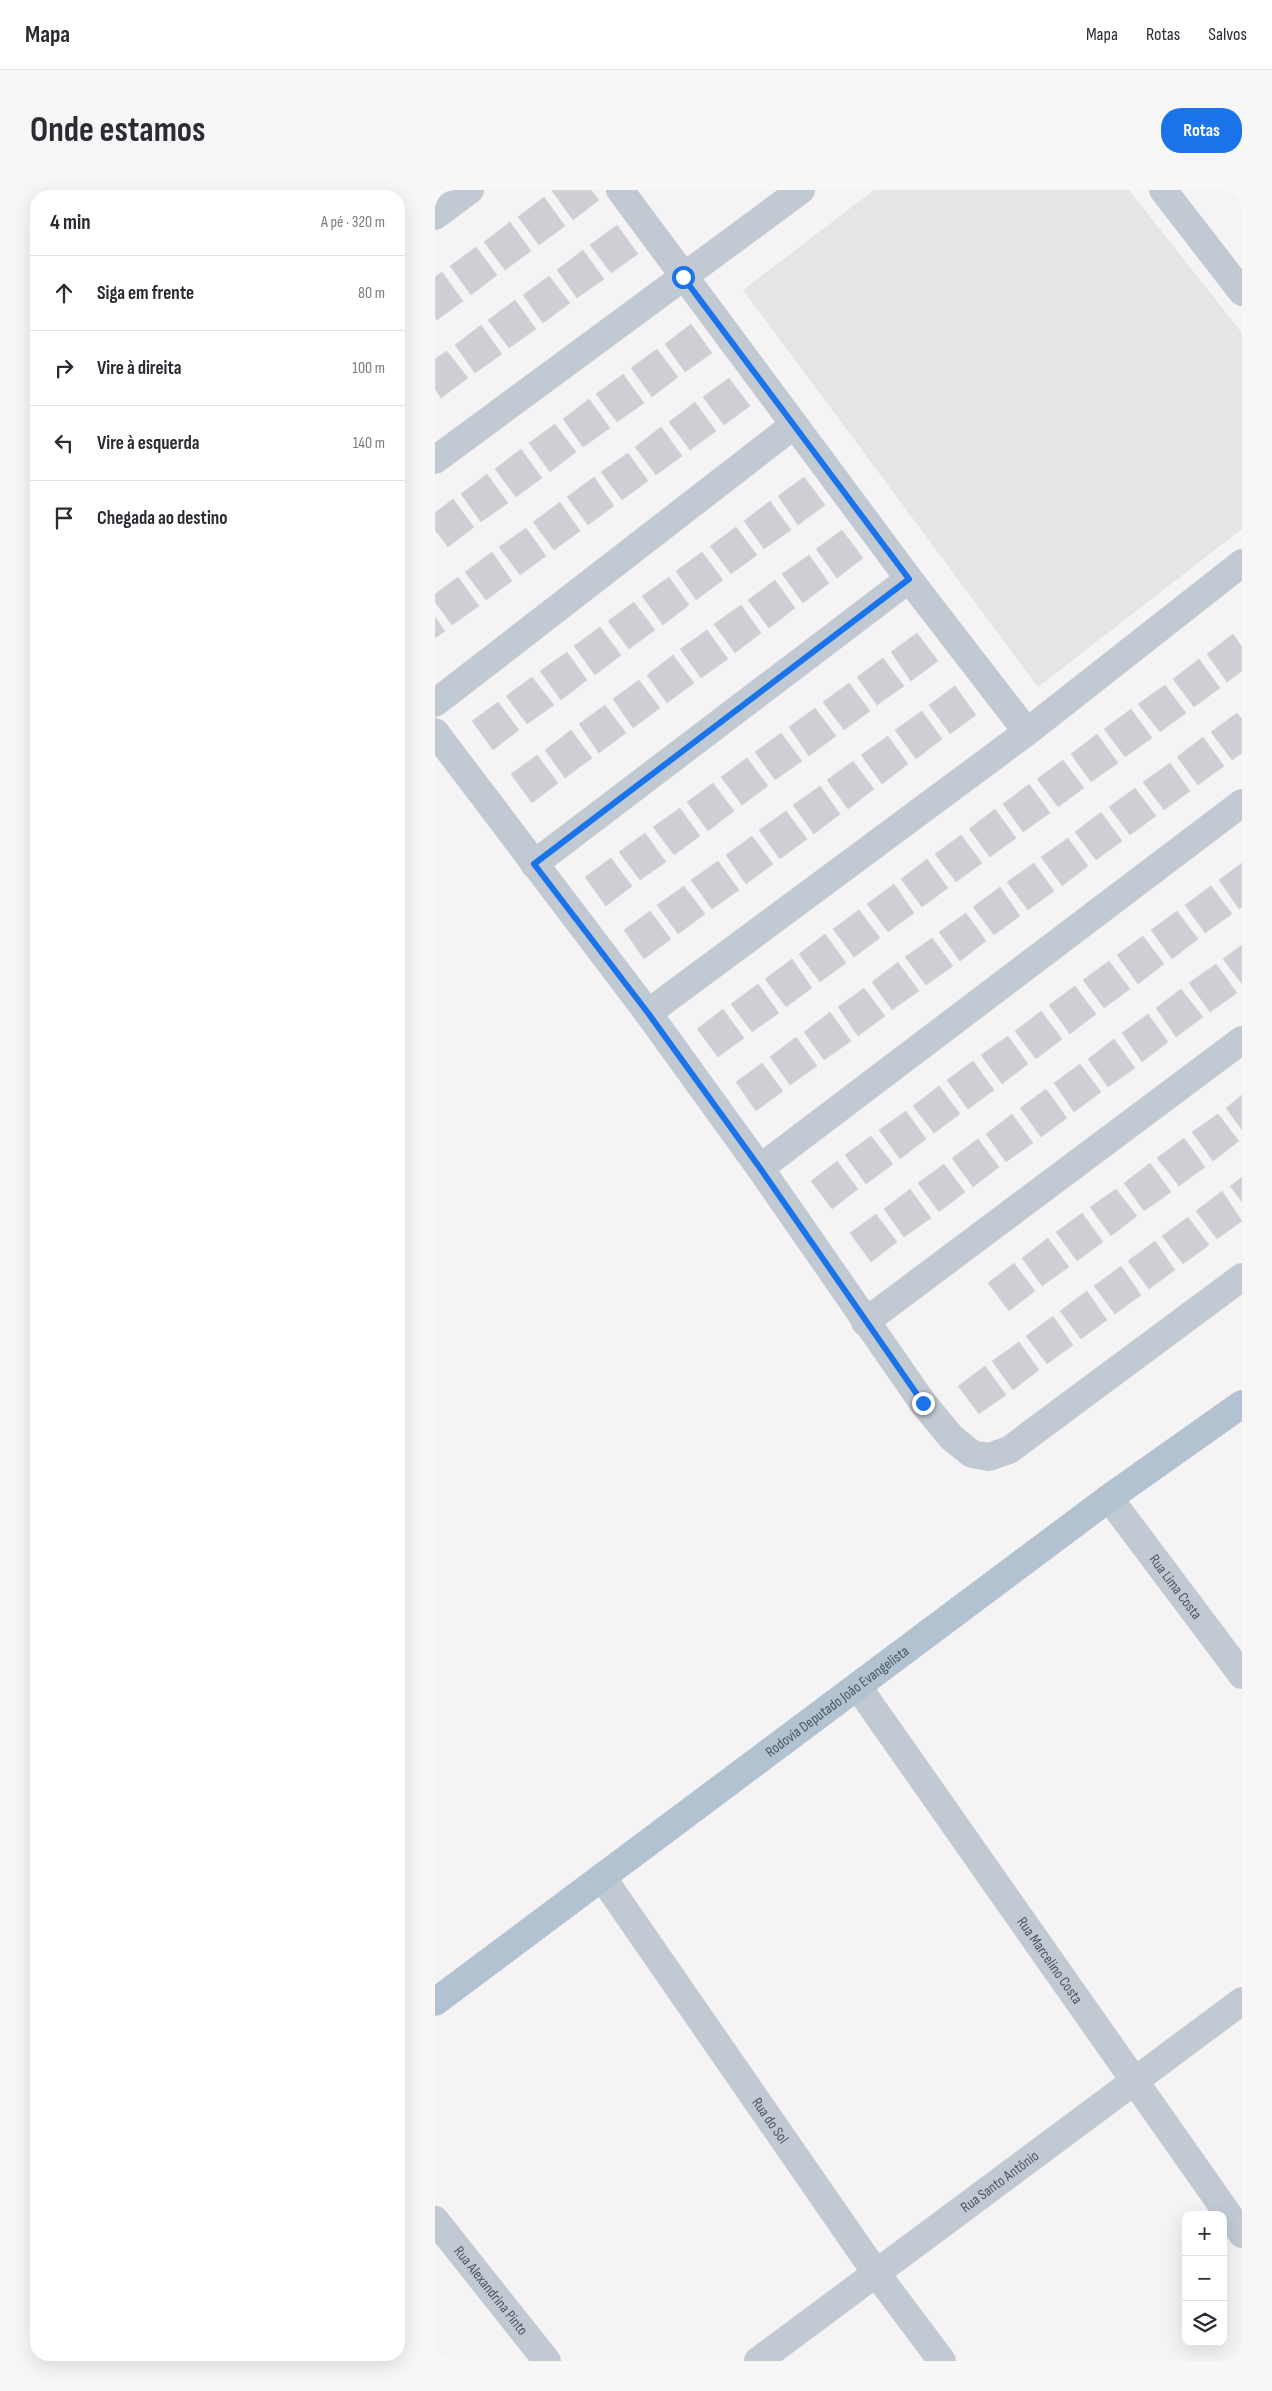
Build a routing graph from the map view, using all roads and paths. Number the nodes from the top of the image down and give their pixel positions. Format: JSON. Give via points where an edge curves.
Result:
{"nodes":[{"id":1,"x":470,"y":190,"type":"edge"},
{"id":2,"x":620,"y":190,"type":"edge"},
{"id":3,"x":801,"y":190,"type":"edge"},
{"id":4,"x":1163,"y":190,"type":"edge"},
{"id":5,"x":435,"y":216,"type":"edge"},
{"id":6,"x":683,"y":277,"type":"junction"},
{"id":7,"x":1242,"y":292,"type":"edge"},
{"id":8,"x":794,"y":425,"type":"junction"},
{"id":9,"x":435,"y":460,"type":"edge"},
{"id":10,"x":1242,"y":563,"type":"edge"},
{"id":11,"x":909,"y":579,"type":"junction"},
{"id":12,"x":435,"y":703,"type":"edge"},
{"id":13,"x":435,"y":732,"type":"edge"},
{"id":14,"x":1027,"y":732,"type":"junction"},
{"id":15,"x":1242,"y":803,"type":"edge"},
{"id":16,"x":534,"y":864,"type":"junction"},
{"id":17,"x":648,"y":1013,"type":"junction"},
{"id":18,"x":1242,"y":1040,"type":"edge"},
{"id":19,"x":760,"y":1168,"type":"junction"},
{"id":20,"x":1242,"y":1277,"type":"edge"},
{"id":21,"x":865,"y":1322,"type":"junction"},
{"id":22,"x":1242,"y":1404,"type":"edge"},
{"id":23,"x":1109,"y":1498,"type":"junction"},
{"id":24,"x":1242,"y":1675,"type":"edge"},
{"id":25,"x":858,"y":1687,"type":"junction"},
{"id":26,"x":602,"y":1877,"type":"junction"},
{"id":27,"x":1242,"y":2001,"type":"edge"},
{"id":28,"x":435,"y":2002,"type":"edge"},
{"id":29,"x":1134,"y":2081,"type":"junction"},
{"id":30,"x":435,"y":2220,"type":"edge"},
{"id":31,"x":1242,"y":2234,"type":"edge"},
{"id":32,"x":876,"y":2273,"type":"junction"},
{"id":33,"x":547,"y":2361,"type":"edge"},
{"id":34,"x":757,"y":2361,"type":"edge"},
{"id":35,"x":942,"y":2361,"type":"edge"}],
"edges":[{"from":1,"to":5,"type":"street"},
{"from":2,"to":6,"type":"street"},
{"from":3,"to":6,"type":"street"},
{"from":4,"to":7,"type":"street"},
{"from":6,"to":8,"type":"street"},
{"from":6,"to":9,"type":"street"},
{"from":8,"to":11,"type":"street"},
{"from":8,"to":12,"type":"street"},
{"from":10,"to":14,"type":"street"},
{"from":11,"to":14,"type":"street"},
{"from":11,"to":16,"type":"street"},
{"from":13,"to":16,"type":"street"},
{"from":14,"to":17,"type":"street"},
{"from":15,"to":19,"type":"street"},
{"from":16,"to":17,"type":"street"},
{"from":17,"to":19,"type":"street"},
{"from":18,"to":21,"type":"street"},
{"from":19,"to":21,"type":"street"},
{"from":20,"to":21,"type":"street","via":[[1009,1450],[989,1457],[972,1454],[951,1437]]},
{"from":22,"to":23,"type":"main road","name":"Rodovia Deputado João Evangelista"},
{"from":23,"to":24,"type":"street","name":"Rua Lima Costa"},
{"from":23,"to":25,"type":"main road","name":"Rodovia Deputado João Evangelista"},
{"from":25,"to":26,"type":"main road","name":"Rodovia Deputado João Evangelista"},
{"from":25,"to":29,"type":"street","name":"Rua Marcelino Costa"},
{"from":26,"to":28,"type":"main road","name":"Rodovia Deputado João Evangelista"},
{"from":26,"to":32,"type":"street","name":"Rua do Sol"},
{"from":27,"to":29,"type":"street","name":"Rua Santo Antônio"},
{"from":29,"to":31,"type":"street","name":"Rua Marcelino Costa"},
{"from":29,"to":32,"type":"street","name":"Rua Santo Antônio"},
{"from":30,"to":33,"type":"street","name":"Rua Alexandrina Pinto"},
{"from":32,"to":34,"type":"street","name":"Rua Santo Antônio"},
{"from":32,"to":35,"type":"street","name":"Rua do Sol"}]}
